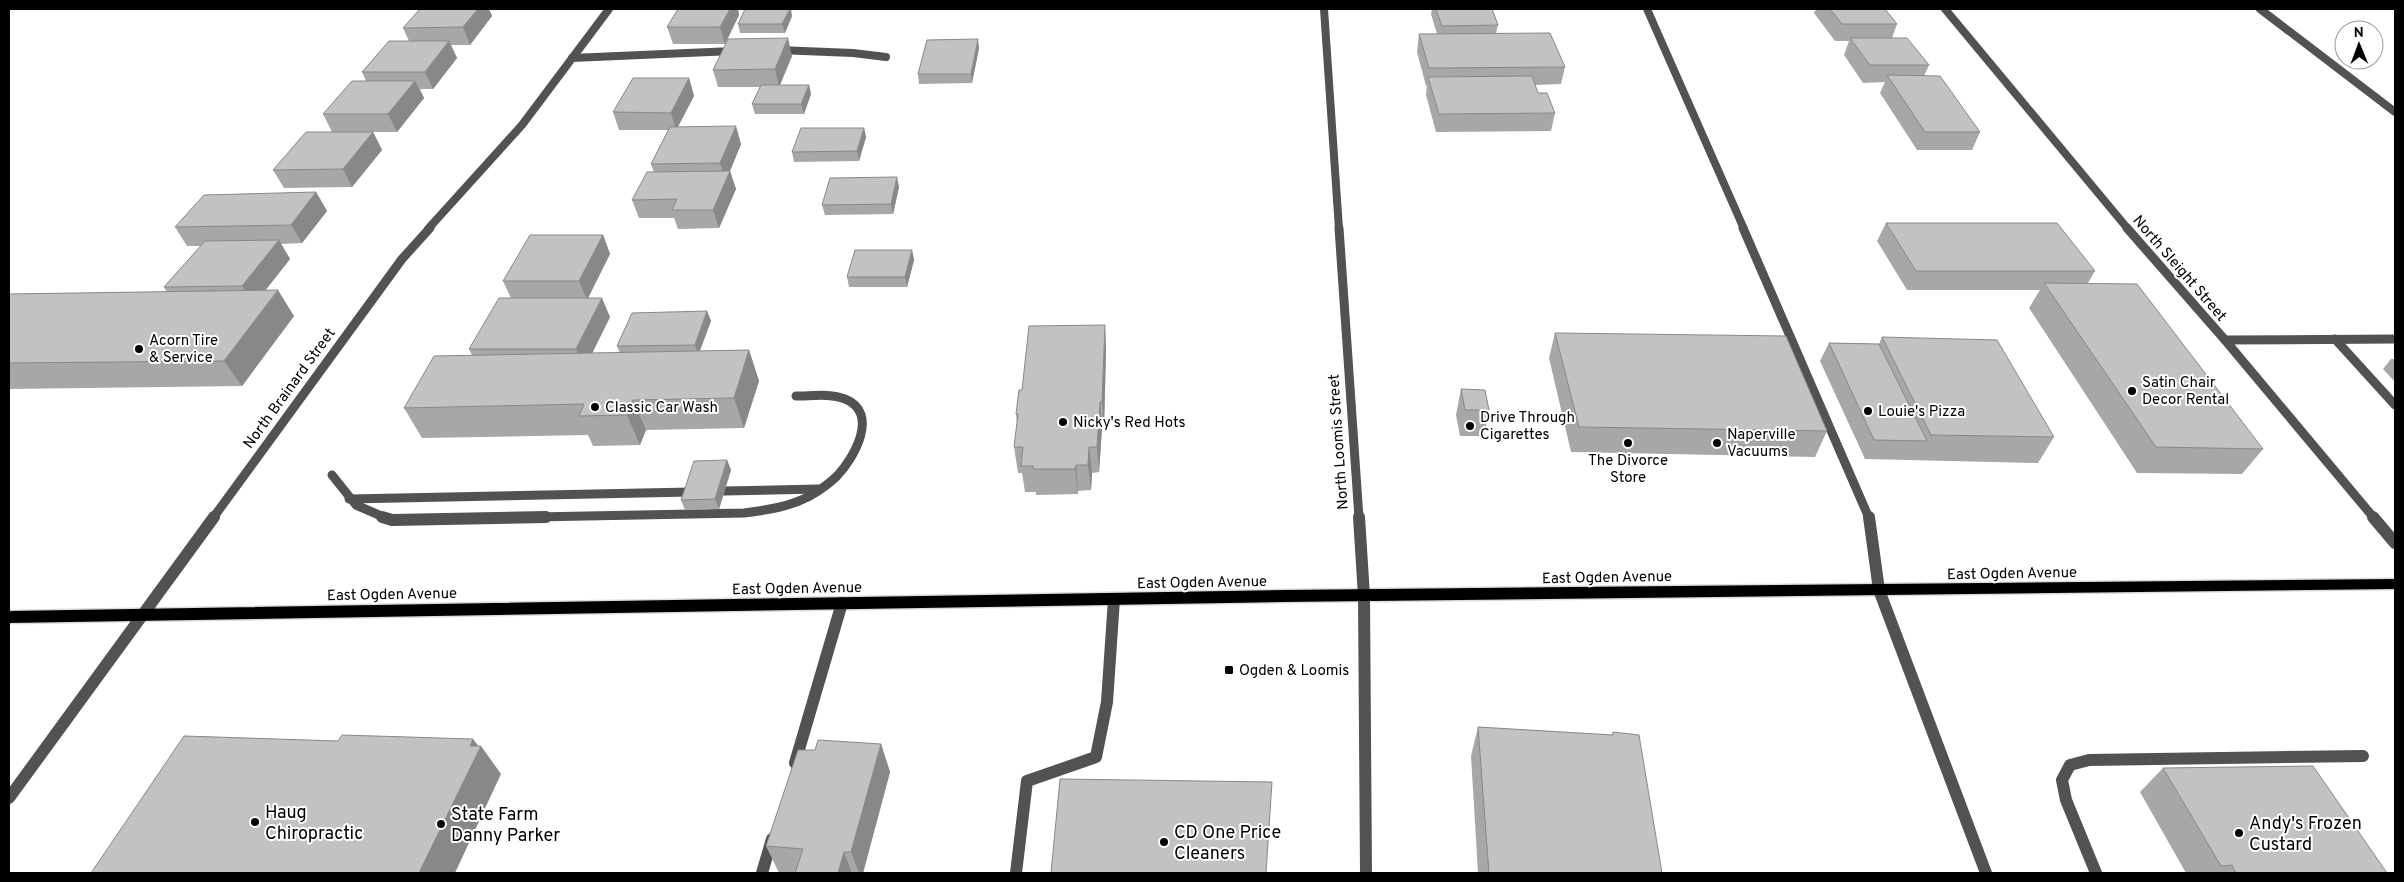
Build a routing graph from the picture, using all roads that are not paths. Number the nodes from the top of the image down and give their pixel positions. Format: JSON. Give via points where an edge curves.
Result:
{"nodes":[{"id":1,"x":609,"y":9,"type":"edge"},
{"id":2,"x":1324,"y":9,"type":"edge"},
{"id":3,"x":1647,"y":9,"type":"edge"},
{"id":4,"x":1946,"y":9,"type":"edge"},
{"id":5,"x":2260,"y":9,"type":"edge"},
{"id":6,"x":774,"y":50,"type":"edge"},
{"id":7,"x":746,"y":51,"type":"edge"},
{"id":8,"x":886,"y":57,"type":"dead end"},
{"id":9,"x":572,"y":58,"type":"junction"},
{"id":10,"x":2395,"y":112,"type":"edge"},
{"id":11,"x":2335,"y":339,"type":"junction"},
{"id":12,"x":2395,"y":339,"type":"edge"},
{"id":13,"x":2225,"y":340,"type":"junction"},
{"id":14,"x":796,"y":396,"type":"dead end"},
{"id":15,"x":2395,"y":405,"type":"edge"},
{"id":16,"x":332,"y":475,"type":"dead end"},
{"id":17,"x":820,"y":489,"type":"junction"},
{"id":18,"x":724,"y":491,"type":"dead end"},
{"id":19,"x":691,"y":492,"type":"edge"},
{"id":20,"x":349,"y":499,"type":"junction"},
{"id":21,"x":2395,"y":543,"type":"edge"},
{"id":22,"x":2395,"y":584,"type":"edge"},
{"id":23,"x":1879,"y":590,"type":"junction"},
{"id":24,"x":1364,"y":596,"type":"junction"},
{"id":25,"x":1114,"y":599,"type":"junction"},
{"id":26,"x":842,"y":603,"type":"junction"},
{"id":27,"x":145,"y":614,"type":"junction"},
{"id":28,"x":9,"y":618,"type":"edge"},
{"id":29,"x":2363,"y":756,"type":"dead end"},
{"id":30,"x":791,"y":778,"type":"edge"},
{"id":31,"x":9,"y":798,"type":"edge"},
{"id":32,"x":776,"y":826,"type":"edge"},
{"id":33,"x":762,"y":873,"type":"edge"},
{"id":34,"x":1016,"y":873,"type":"edge"},
{"id":35,"x":1366,"y":873,"type":"edge"},
{"id":36,"x":1986,"y":873,"type":"edge"},
{"id":37,"x":2096,"y":873,"type":"edge"}],
"edges":[{"from":1,"to":9,"type":"street","name":"North Brainard Street"},
{"from":2,"to":24,"type":"street","name":"North Loomis Street"},
{"from":3,"to":23,"type":"street","via":[[1868,513]]},
{"from":4,"to":13,"type":"street","name":"North Sleight Street","via":[[2150,256]]},
{"from":5,"to":10,"type":"street"},
{"from":6,"to":8,"type":"street"},
{"from":7,"to":9,"type":"street"},
{"from":9,"to":27,"type":"street","name":"North Brainard Street","via":[[522,125],[402,259]]},
{"from":11,"to":12,"type":"street"},
{"from":11,"to":13,"type":"street"},
{"from":11,"to":15,"type":"street"},
{"from":13,"to":21,"type":"street","name":"North Sleight Street"},
{"from":14,"to":17,"type":"street","via":[[849,400],[859,408],[863,420],[854,453],[838,474]]},
{"from":16,"to":20,"type":"street"},
{"from":17,"to":18,"type":"street"},
{"from":17,"to":20,"type":"street","via":[[803,500],[772,510],[676,514],[392,520],[356,507]]},
{"from":19,"to":20,"type":"street"},
{"from":22,"to":23,"type":"main road","name":"East Ogden Avenue"},
{"from":23,"to":24,"type":"main road","name":"East Ogden Avenue"},
{"from":23,"to":36,"type":"street"},
{"from":24,"to":25,"type":"main road","name":"East Ogden Avenue"},
{"from":24,"to":35,"type":"street","name":"North Loomis Street"},
{"from":25,"to":26,"type":"main road","name":"East Ogden Avenue"},
{"from":25,"to":34,"type":"street","via":[[1107,702],[1096,757],[1027,781]]},
{"from":26,"to":27,"type":"main road","name":"East Ogden Avenue"},
{"from":26,"to":30,"type":"street"},
{"from":27,"to":28,"type":"main road","name":"East Ogden Avenue"},
{"from":27,"to":31,"type":"street","name":"North Brainard Street"},
{"from":29,"to":37,"type":"street","via":[[2089,760],[2070,765],[2062,780],[2066,800]]},
{"from":32,"to":33,"type":"street"}]}
